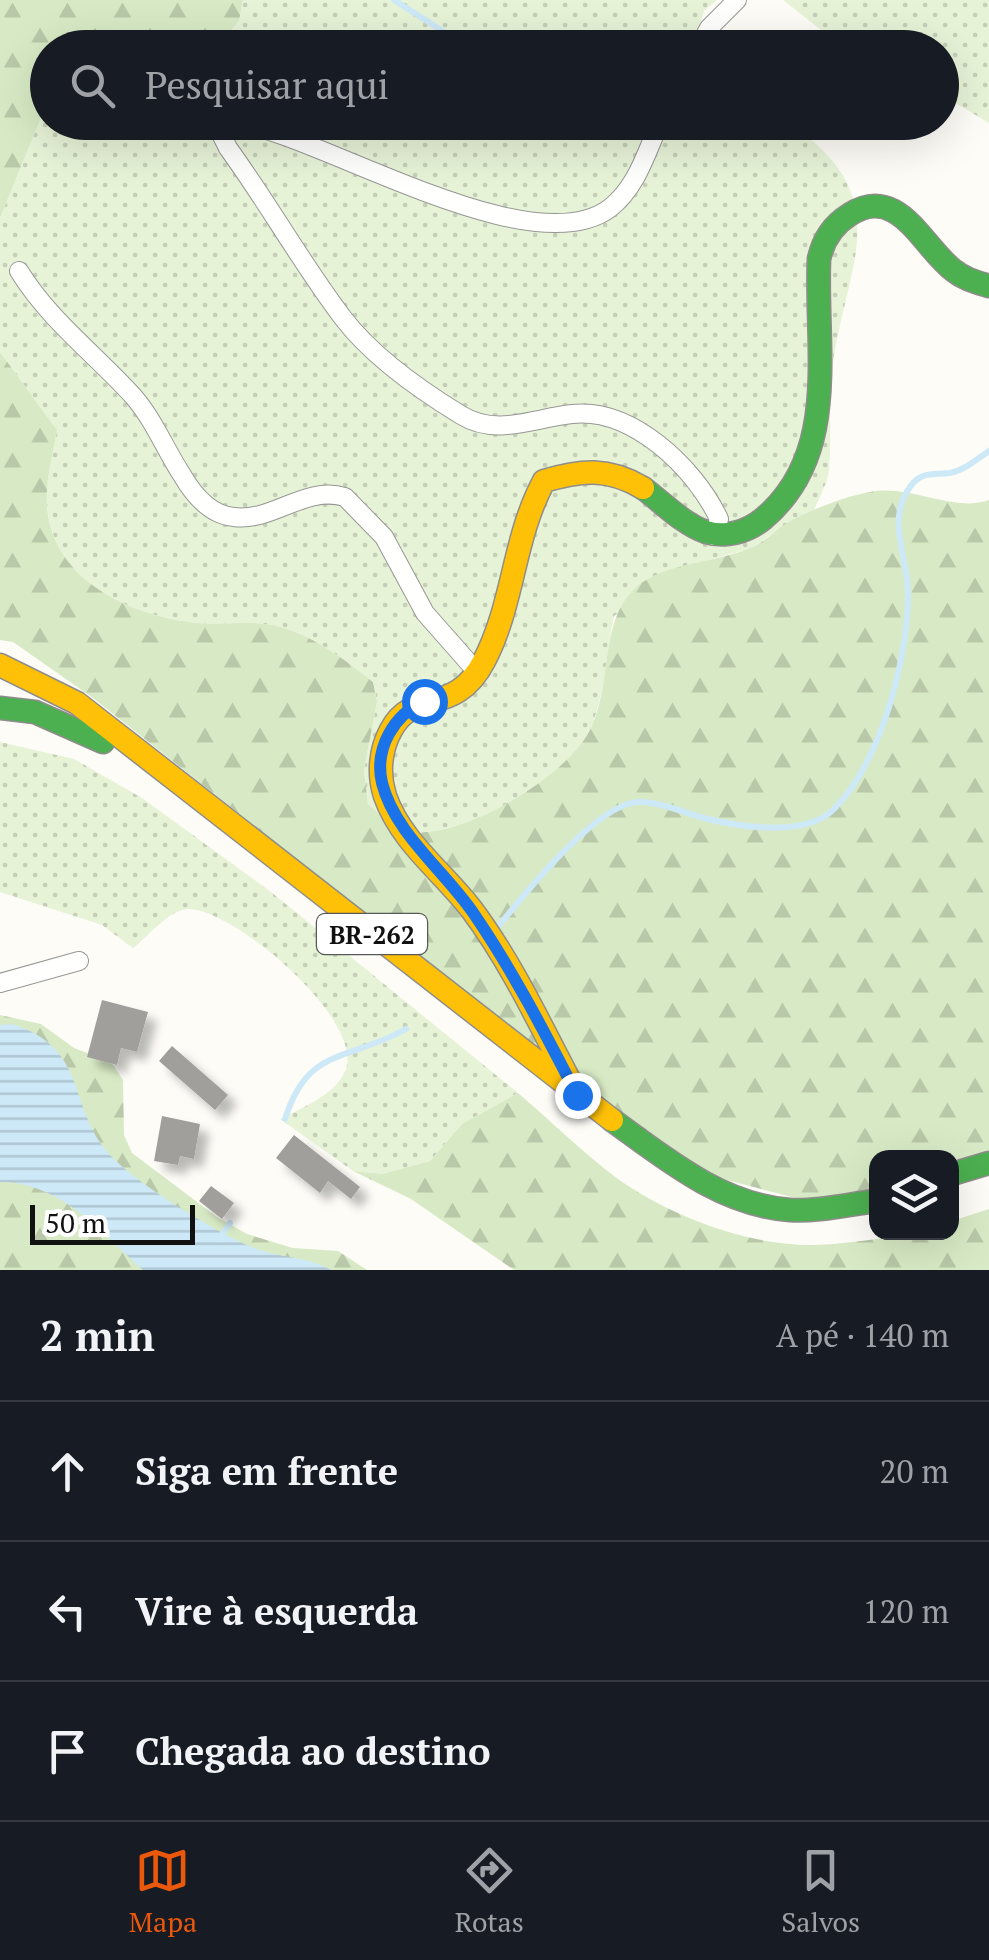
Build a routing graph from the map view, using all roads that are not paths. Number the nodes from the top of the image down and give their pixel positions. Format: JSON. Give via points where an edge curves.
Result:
{"nodes":[{"id":1,"x":737,"y":0,"type":"edge"},
{"id":2,"x":707,"y":30,"type":"edge"},
{"id":3,"x":224,"y":140,"type":"edge"},
{"id":4,"x":284,"y":140,"type":"edge"},
{"id":5,"x":652,"y":140,"type":"edge"},
{"id":6,"x":19,"y":271,"type":"dead end"},
{"id":7,"x":989,"y":286,"type":"edge"},
{"id":8,"x":714,"y":536,"type":"junction"},
{"id":9,"x":0,"y":665,"type":"edge"},
{"id":10,"x":477,"y":672,"type":"junction"},
{"id":11,"x":0,"y":708,"type":"edge"},
{"id":12,"x":168,"y":772,"type":"junction"},
{"id":13,"x":78,"y":961,"type":"dead end"},
{"id":14,"x":0,"y":983,"type":"edge"},
{"id":15,"x":577,"y":1095,"type":"junction"},
{"id":16,"x":989,"y":1164,"type":"edge"},
{"id":17,"x":959,"y":1172,"type":"edge"},
{"id":18,"x":869,"y":1202,"type":"edge"}],
"edges":[{"from":1,"to":2,"type":"street"},
{"from":3,"to":8,"type":"street","via":[[369,346],[464,417],[486,425],[574,413],[602,414],[633,427],[664,450],[712,505],[719,519]]},
{"from":4,"to":5,"type":"street","via":[[456,204],[558,221],[586,220],[608,210],[631,188]]},
{"from":6,"to":10,"type":"street","via":[[62,329],[136,400],[199,499],[235,518],[314,494],[346,498],[384,537],[425,613]]},
{"from":7,"to":8,"type":"main road","via":[[950,268],[885,205],[838,223],[819,257],[822,362],[813,449],[799,484],[751,528]]},
{"from":8,"to":10,"type":"main road","via":[[701,534],[616,470],[587,468],[544,481],[525,516],[509,590]]},
{"from":9,"to":12,"type":"main road","number":"BR-262","via":[[76,704]]},
{"from":10,"to":15,"type":"main road","via":[[452,698],[402,712],[384,749],[381,780],[393,812],[473,912]]},
{"from":11,"to":12,"type":"main road","number":"BR-262","via":[[35,712]]},
{"from":12,"to":15,"type":"main road","number":"BR-262"},
{"from":13,"to":14,"type":"street"},
{"from":15,"to":18,"type":"main road","number":"BR-262","via":[[688,1175],[753,1204],[826,1211]]},
{"from":16,"to":17,"type":"main road"}]}
